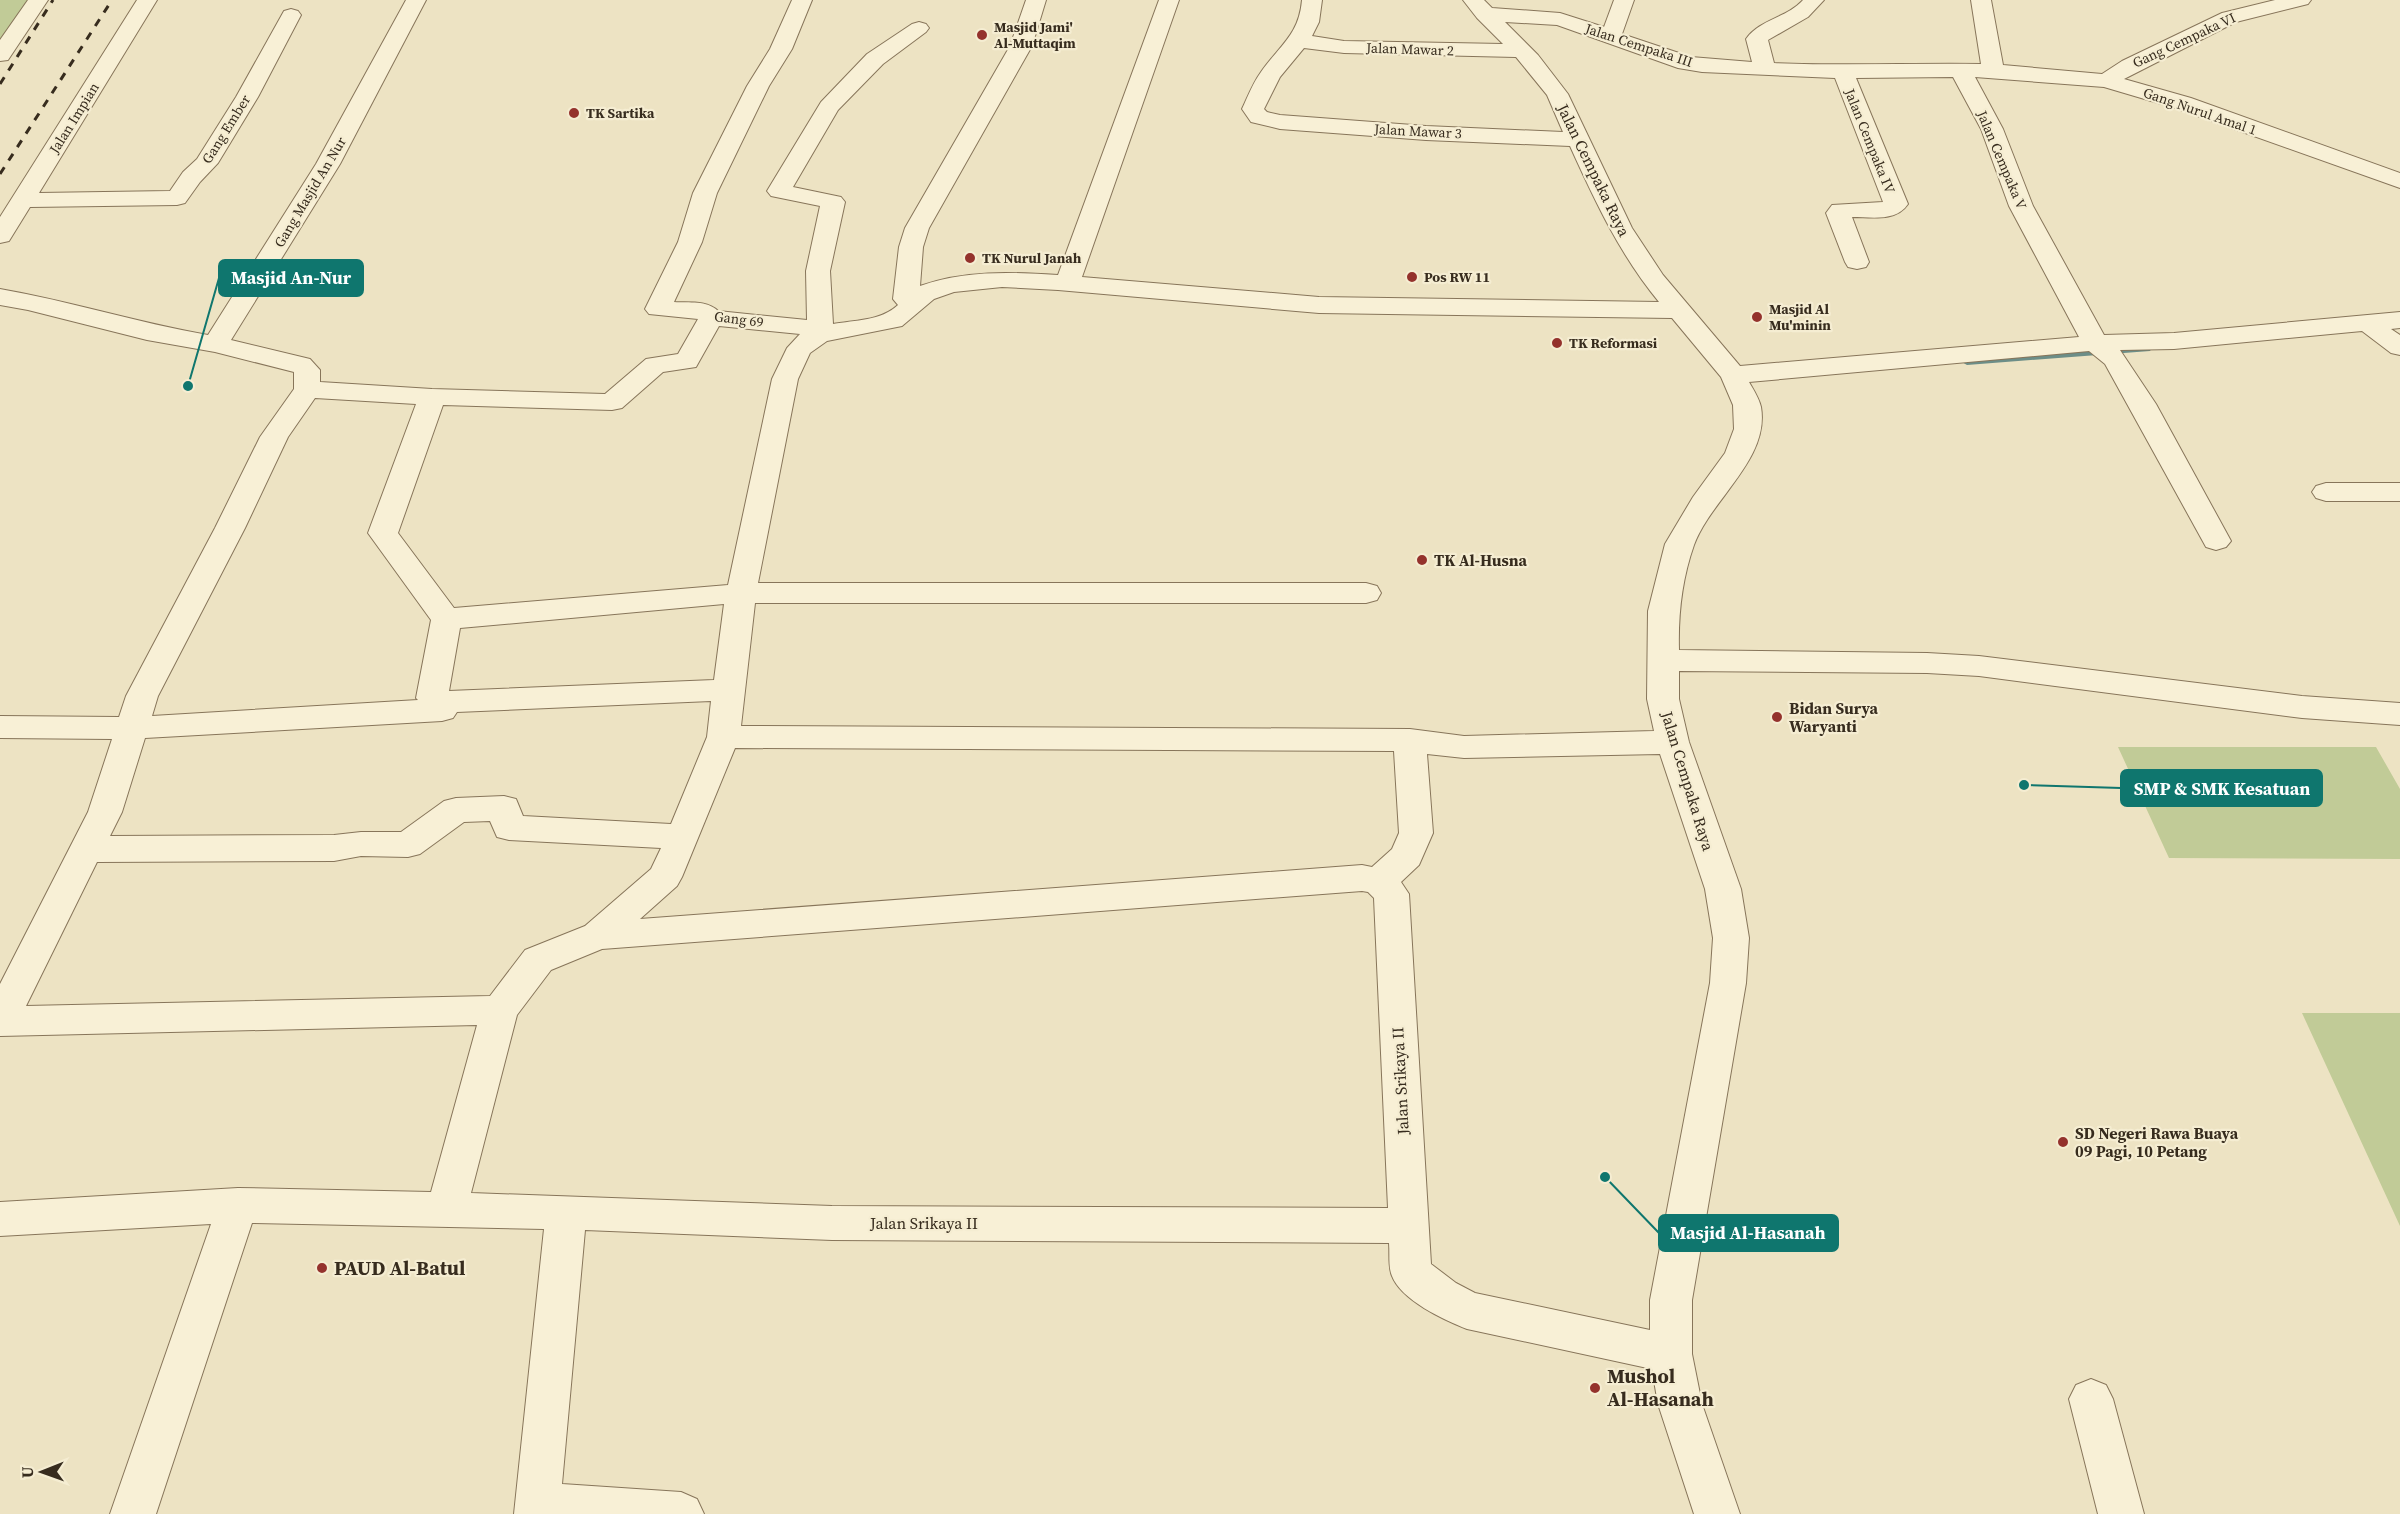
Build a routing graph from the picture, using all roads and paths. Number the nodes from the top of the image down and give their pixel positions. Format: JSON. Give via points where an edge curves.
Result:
{"nodes":[{"id":1,"x":38,"y":0,"type":"edge"},
{"id":2,"x":147,"y":0,"type":"edge"},
{"id":3,"x":416,"y":0,"type":"edge"},
{"id":4,"x":802,"y":0,"type":"edge"},
{"id":5,"x":1036,"y":0,"type":"edge"},
{"id":6,"x":1169,"y":0,"type":"edge"},
{"id":7,"x":1312,"y":0,"type":"edge"},
{"id":8,"x":1624,"y":0,"type":"edge"},
{"id":9,"x":1814,"y":0,"type":"edge"},
{"id":10,"x":1981,"y":0,"type":"edge"},
{"id":11,"x":2301,"y":0,"type":"edge"},
{"id":12,"x":1478,"y":7,"type":"edge"},
{"id":13,"x":291,"y":15,"type":"dead end"},
{"id":14,"x":919,"y":28,"type":"dead end"},
{"id":15,"x":1611,"y":36,"type":"junction"},
{"id":16,"x":1301,"y":41,"type":"junction"},
{"id":17,"x":1520,"y":51,"type":"junction"},
{"id":18,"x":0,"y":55,"type":"edge"},
{"id":19,"x":1765,"y":70,"type":"junction"},
{"id":20,"x":1960,"y":70,"type":"junction"},
{"id":21,"x":1993,"y":71,"type":"junction"},
{"id":22,"x":1843,"y":72,"type":"junction"},
{"id":23,"x":2106,"y":81,"type":"junction"},
{"id":24,"x":1578,"y":139,"type":"junction"},
{"id":25,"x":2400,"y":181,"type":"edge"},
{"id":26,"x":23,"y":200,"type":"junction"},
{"id":27,"x":0,"y":236,"type":"edge"},
{"id":28,"x":1857,"y":262,"type":"dead end"},
{"id":29,"x":1067,"y":283,"type":"junction"},
{"id":30,"x":0,"y":297,"type":"edge"},
{"id":31,"x":912,"y":306,"type":"junction"},
{"id":32,"x":1677,"y":310,"type":"junction"},
{"id":33,"x":711,"y":318,"type":"junction"},
{"id":34,"x":2378,"y":324,"type":"edge"},
{"id":35,"x":821,"y":333,"type":"junction"},
{"id":36,"x":215,"y":344,"type":"junction"},
{"id":37,"x":2400,"y":347,"type":"edge"},
{"id":38,"x":2102,"y":348,"type":"junction"},
{"id":39,"x":1732,"y":375,"type":"junction"},
{"id":40,"x":307,"y":389,"type":"junction"},
{"id":41,"x":432,"y":397,"type":"junction"},
{"id":42,"x":2326,"y":492,"type":"dead end"},
{"id":43,"x":2400,"y":492,"type":"edge"},
{"id":44,"x":2216,"y":541,"type":"dead end"},
{"id":45,"x":741,"y":593,"type":"junction"},
{"id":46,"x":1366,"y":593,"type":"dead end"},
{"id":47,"x":446,"y":619,"type":"junction"},
{"id":48,"x":1662,"y":660,"type":"junction"},
{"id":49,"x":727,"y":690,"type":"junction"},
{"id":50,"x":448,"y":702,"type":"junction"},
{"id":51,"x":2400,"y":714,"type":"edge"},
{"id":52,"x":0,"y":727,"type":"edge"},
{"id":53,"x":132,"y":728,"type":"junction"},
{"id":54,"x":723,"y":737,"type":"junction"},
{"id":55,"x":1410,"y":740,"type":"junction"},
{"id":56,"x":1672,"y":742,"type":"junction"},
{"id":57,"x":683,"y":837,"type":"junction"},
{"id":58,"x":87,"y":849,"type":"junction"},
{"id":59,"x":1379,"y":881,"type":"junction"},
{"id":60,"x":598,"y":936,"type":"junction"},
{"id":61,"x":500,"y":1010,"type":"junction"},
{"id":62,"x":238,"y":1206,"type":"junction"},
{"id":63,"x":446,"y":1210,"type":"junction"},
{"id":64,"x":566,"y":1212,"type":"junction"},
{"id":65,"x":0,"y":1219,"type":"edge"},
{"id":66,"x":1409,"y":1226,"type":"junction"},
{"id":67,"x":1671,"y":1354,"type":"junction"},
{"id":68,"x":2091,"y":1399,"type":"dead end"},
{"id":69,"x":538,"y":1509,"type":"edge"},
{"id":70,"x":133,"y":1514,"type":"edge"},
{"id":71,"x":681,"y":1514,"type":"edge"},
{"id":72,"x":1717,"y":1514,"type":"edge"},
{"id":73,"x":2121,"y":1514,"type":"edge"}],
"edges":[{"from":1,"to":18,"type":"street"},
{"from":2,"to":26,"type":"street","name":"Jalan Impian"},
{"from":3,"to":36,"type":"street","name":"Gang Masjid An Nur","via":[[328,164]]},
{"from":4,"to":33,"type":"street","name":"Gang 69","via":[[781,49],[758,86],[705,193],[690,242],[658,309],[704,311]]},
{"from":5,"to":31,"type":"street","via":[[1022,46],[917,228],[911,247],[906,299]]},
{"from":6,"to":29,"type":"street"},
{"from":7,"to":16,"type":"street","via":[[1312,14]]},
{"from":8,"to":15,"type":"street"},
{"from":9,"to":19,"type":"street","via":[[1791,21],[1763,31],[1758,39]]},
{"from":10,"to":21,"type":"street"},
{"from":11,"to":23,"type":"street","name":"Gang Cempaka VI","via":[[2229,17]]},
{"from":12,"to":15,"type":"street","name":"Jalan Cempaka III","via":[[1560,19]]},
{"from":12,"to":17,"type":"street","name":"Jalan Cempaka Raya"},
{"from":13,"to":26,"type":"street","name":"Gang Ember","via":[[206,163],[177,198]]},
{"from":14,"to":35,"type":"street","via":[[874,59],[829,107],[779,191],[833,202],[818,271]]},
{"from":15,"to":19,"type":"street","name":"Jalan Cempaka III","via":[[1686,63]]},
{"from":16,"to":17,"type":"street","name":"Jalan Mawar 2","via":[[1344,47]]},
{"from":16,"to":24,"type":"street","name":"Jalan Mawar 3","via":[[1271,73],[1253,109],[1259,117],[1426,133]]},
{"from":17,"to":24,"type":"street","name":"Jalan Cempaka Raya","via":[[1557,94]]},
{"from":19,"to":22,"type":"street","name":"Jalan Cempaka III"},
{"from":20,"to":21,"type":"street"},
{"from":20,"to":22,"type":"street","name":"Jalan Cempaka III"},
{"from":20,"to":38,"type":"street","name":"Jalan Cempaka V","via":[[1992,129],[2021,206]]},
{"from":21,"to":23,"type":"street","name":"Gang Nurul Amal 1"},
{"from":22,"to":28,"type":"street","name":"Jalan Cempaka IV","via":[[1896,204],[1892,209],[1840,210]]},
{"from":23,"to":25,"type":"street","name":"Gang Nurul Amal 1","via":[[2183,104]]},
{"from":24,"to":32,"type":"street","name":"Jalan Cempaka Raya","via":[[1620,228]]},
{"from":26,"to":27,"type":"street","name":"Jalan Impian"},
{"from":29,"to":31,"type":"street","via":[[1002,280],[958,284],[929,292]]},
{"from":29,"to":32,"type":"street","via":[[1308,304]]},
{"from":30,"to":36,"type":"street"},
{"from":31,"to":35,"type":"street","via":[[895,320]]},
{"from":32,"to":39,"type":"street","name":"Jalan Cempaka Raya"},
{"from":33,"to":35,"type":"street","name":"Gang 69","via":[[798,326]]},
{"from":33,"to":41,"type":"street","via":[[687,361],[656,365],[612,402]]},
{"from":34,"to":37,"type":"street"},
{"from":34,"to":38,"type":"street"},
{"from":35,"to":45,"type":"street","via":[[804,341],[785,379]]},
{"from":36,"to":40,"type":"street","via":[[301,365],[307,370]]},
{"from":38,"to":39,"type":"street"},
{"from":38,"to":44,"type":"street","name":"Jalan Cempaka V","via":[[2115,359],[2142,404]]},
{"from":39,"to":48,"type":"street","name":"Jalan Cempaka Raya","via":[[1748,405],[1748,429],[1739,454],[1707,497],[1680,544],[1663,611]]},
{"from":40,"to":41,"type":"street"},
{"from":40,"to":53,"type":"street","via":[[274,437],[142,696]]},
{"from":41,"to":47,"type":"street","via":[[383,533]]},
{"from":42,"to":43,"type":"street"},
{"from":45,"to":46,"type":"street"},
{"from":45,"to":47,"type":"street"},
{"from":45,"to":49,"type":"street"},
{"from":47,"to":50,"type":"street","via":[[432,698]]},
{"from":48,"to":51,"type":"street","via":[[1979,666],[2302,707]]},
{"from":48,"to":56,"type":"street","name":"Jalan Cempaka Raya","via":[[1663,699]]},
{"from":49,"to":50,"type":"street"},
{"from":49,"to":54,"type":"street"},
{"from":50,"to":53,"type":"street","via":[[442,710]]},
{"from":52,"to":53,"type":"street"},
{"from":53,"to":58,"type":"street","via":[[105,812]]},
{"from":54,"to":55,"type":"street"},
{"from":54,"to":57,"type":"street"},
{"from":55,"to":56,"type":"street","via":[[1464,747]]},
{"from":55,"to":59,"type":"street","via":[[1416,832],[1407,856]]},
{"from":56,"to":67,"type":"street","name":"Jalan Cempaka Raya","via":[[1723,889],[1731,938],[1728,983],[1671,1300]]},
{"from":57,"to":58,"type":"street","via":[[509,828],[504,808],[456,810],[408,844]]},
{"from":57,"to":60,"type":"street","via":[[665,877]]},
{"from":58,"to":61,"type":"street","via":[[0,1020]]},
{"from":59,"to":60,"type":"street","via":[[1362,878]]},
{"from":59,"to":66,"type":"street","name":"Jalan Srikaya II","via":[[1391,894]]},
{"from":60,"to":61,"type":"street","via":[[538,960]]},
{"from":61,"to":63,"type":"street"},
{"from":62,"to":63,"type":"street","name":"Jalan Srikaya II"},
{"from":62,"to":65,"type":"street","name":"Jalan Srikaya II"},
{"from":62,"to":70,"type":"street"},
{"from":63,"to":64,"type":"street","name":"Jalan Srikaya II"},
{"from":64,"to":66,"type":"street","name":"Jalan Srikaya II","via":[[832,1222]]},
{"from":64,"to":69,"type":"street"},
{"from":66,"to":67,"type":"street","via":[[1411,1273],[1467,1310]]},
{"from":67,"to":72,"type":"street","name":"Jalan Cempaka Raya","via":[[1680,1404]]},
{"from":68,"to":73,"type":"street"},
{"from":69,"to":71,"type":"street"}]}
